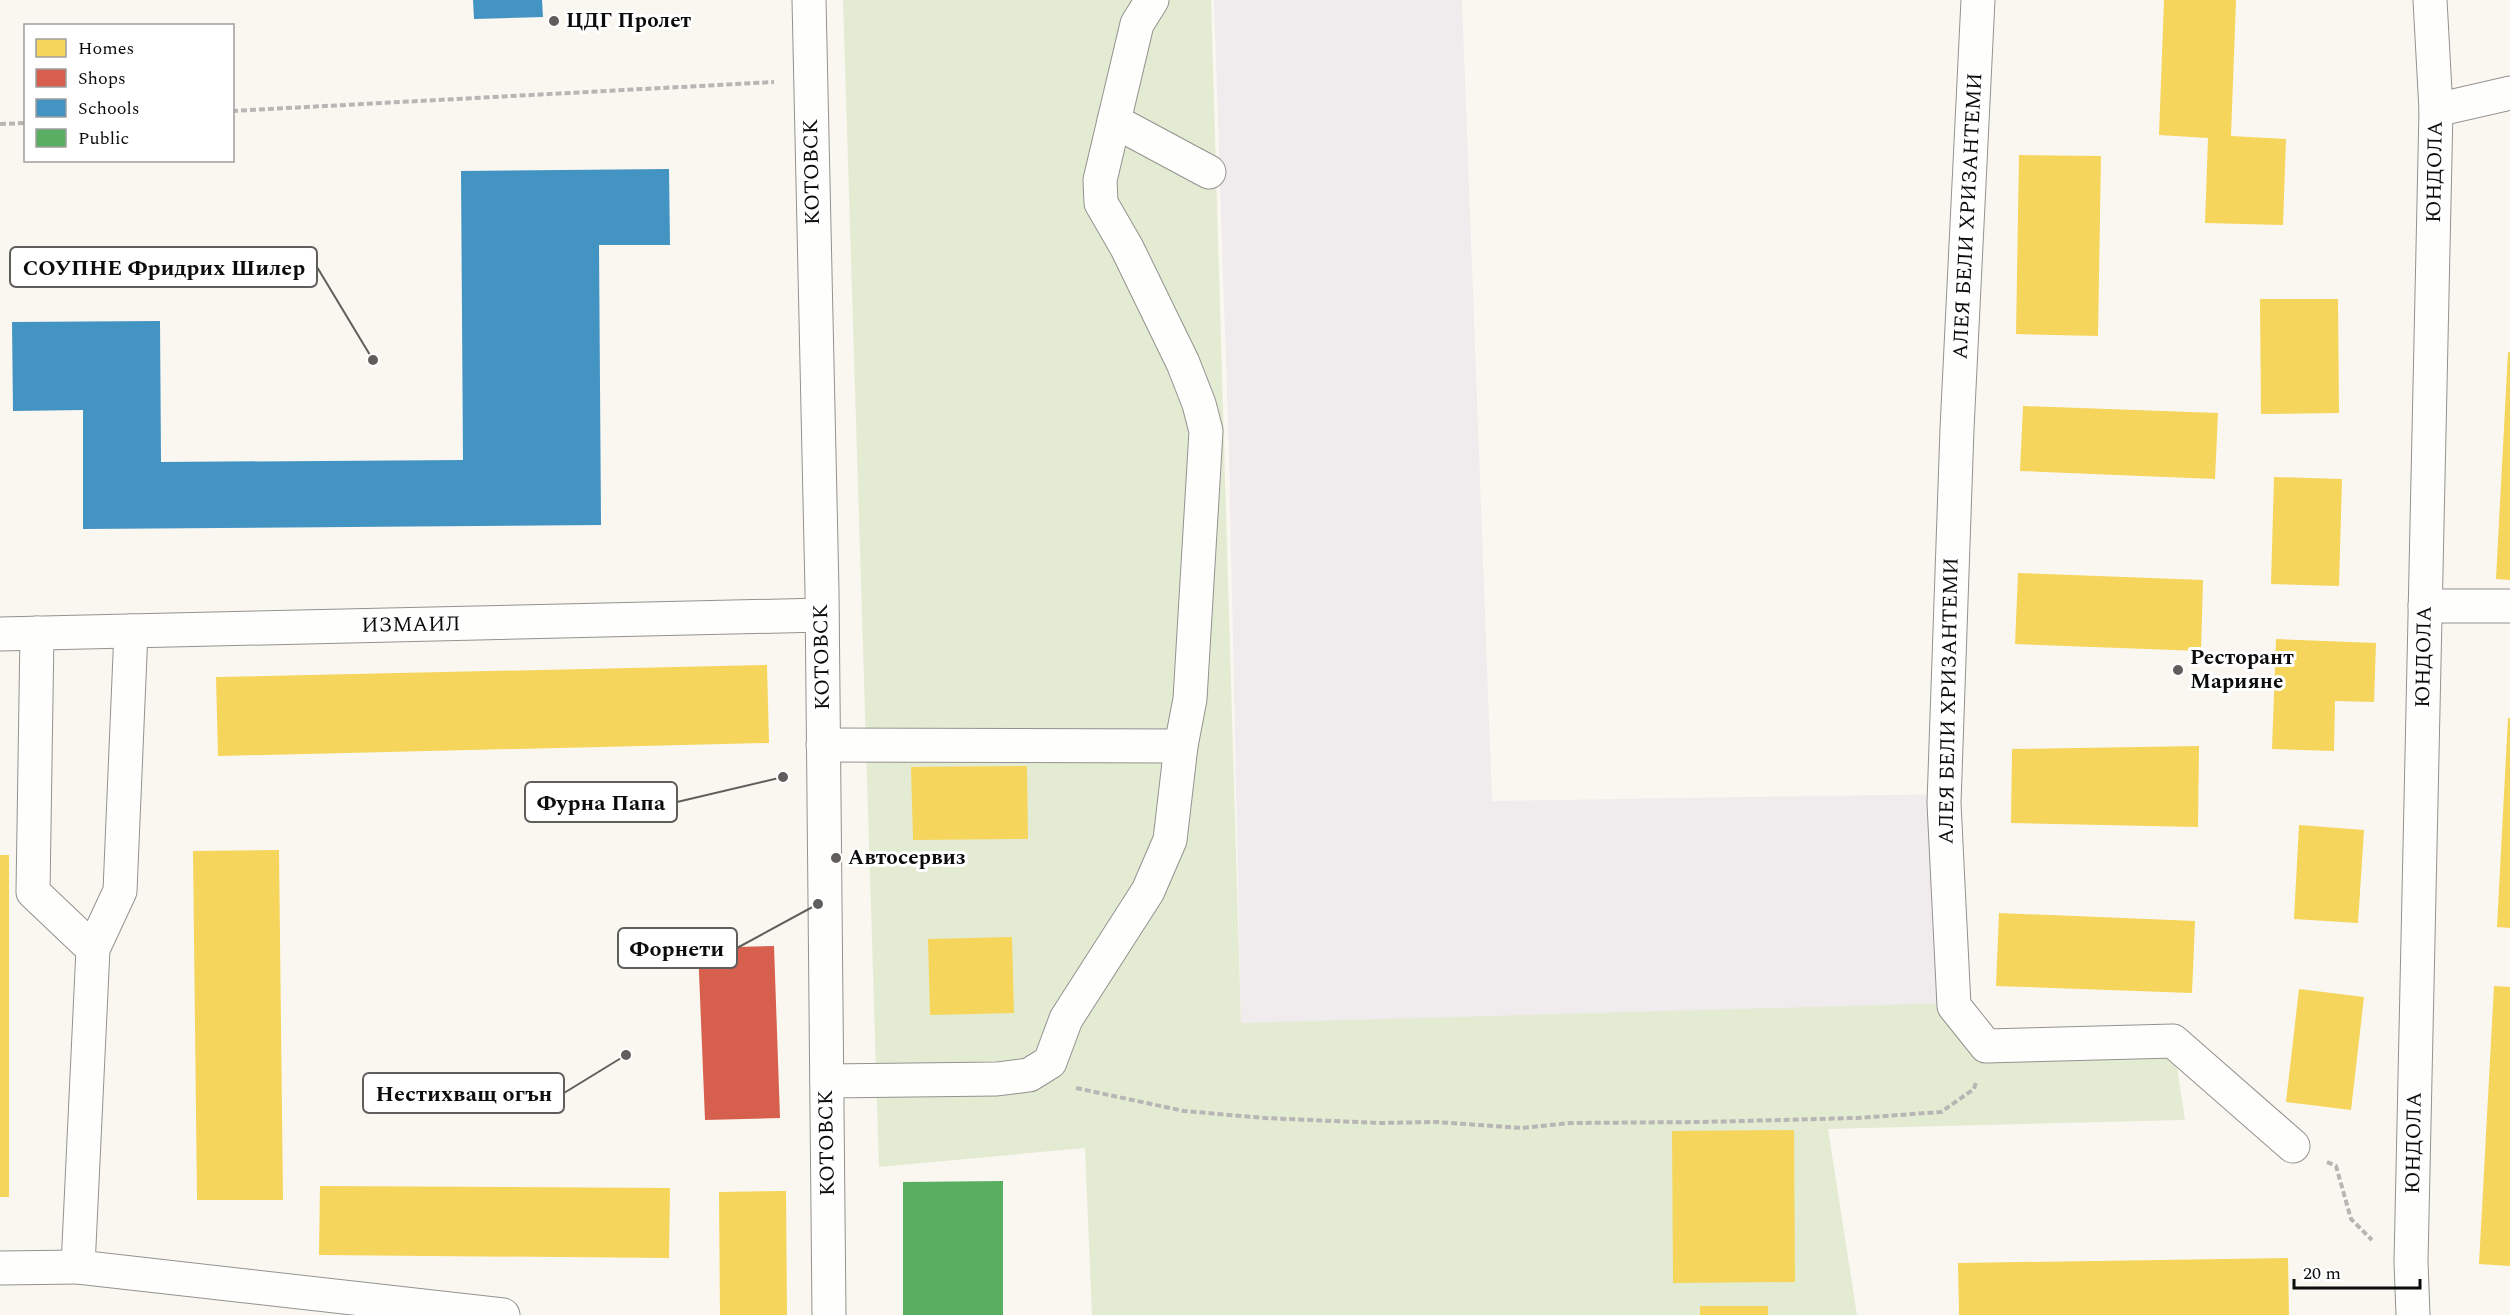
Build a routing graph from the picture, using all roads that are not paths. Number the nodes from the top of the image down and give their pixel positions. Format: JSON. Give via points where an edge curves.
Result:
{"nodes":[{"id":1,"x":808,"y":0,"type":"edge"},
{"id":2,"x":1152,"y":0,"type":"edge"},
{"id":3,"x":1978,"y":0,"type":"edge"},
{"id":4,"x":2430,"y":0,"type":"edge"},
{"id":5,"x":2510,"y":93,"type":"edge"},
{"id":6,"x":2436,"y":110,"type":"junction"},
{"id":7,"x":1114,"y":121,"type":"junction"},
{"id":8,"x":1209,"y":172,"type":"dead end"},
{"id":9,"x":2425,"y":606,"type":"junction"},
{"id":10,"x":2510,"y":606,"type":"edge"},
{"id":11,"x":822,"y":615,"type":"junction"},
{"id":12,"x":131,"y":631,"type":"junction"},
{"id":13,"x":37,"y":633,"type":"junction"},
{"id":14,"x":0,"y":634,"type":"edge"},
{"id":15,"x":823,"y":745,"type":"junction"},
{"id":16,"x":1181,"y":746,"type":"junction"},
{"id":17,"x":93,"y":949,"type":"junction"},
{"id":18,"x":827,"y":1081,"type":"junction"},
{"id":19,"x":2293,"y":1146,"type":"road end"},
{"id":20,"x":78,"y":1267,"type":"junction"},
{"id":21,"x":0,"y":1268,"type":"edge"},
{"id":22,"x":503,"y":1315,"type":"edge"},
{"id":23,"x":829,"y":1315,"type":"edge"},
{"id":24,"x":2413,"y":1315,"type":"edge"}],
"edges":[{"from":1,"to":11,"type":"street","name":"КОТОВСК"},
{"from":2,"to":7,"type":"street","via":[[1137,24]]},
{"from":3,"to":19,"type":"street","name":"АЛЕЯ БЕЛИ ХРИЗАНТЕМИ","via":[[1944,803],[1954,1006],[1986,1046],[2174,1041]]},
{"from":4,"to":6,"type":"street","name":"ЮНДОЛА"},
{"from":5,"to":6,"type":"street"},
{"from":6,"to":9,"type":"street","name":"ЮНДОЛА"},
{"from":7,"to":8,"type":"street"},
{"from":7,"to":16,"type":"street","via":[[1100,180],[1101,203],[1183,363],[1206,430],[1190,699]]},
{"from":9,"to":10,"type":"street"},
{"from":9,"to":24,"type":"street","name":"ЮНДОЛА"},
{"from":11,"to":12,"type":"street","name":"ИЗМАИЛ"},
{"from":11,"to":15,"type":"street","name":"КОТОВСК"},
{"from":12,"to":13,"type":"street","name":"ИЗМАИЛ"},
{"from":12,"to":17,"type":"street","via":[[120,891]]},
{"from":13,"to":14,"type":"street","name":"ИЗМАИЛ"},
{"from":13,"to":17,"type":"street","via":[[33,892]]},
{"from":15,"to":16,"type":"street"},
{"from":15,"to":18,"type":"street","name":"КОТОВСК"},
{"from":16,"to":18,"type":"street","via":[[1170,840],[1148,891],[1066,1018],[1050,1062],[1029,1075],[997,1079]]},
{"from":17,"to":20,"type":"street"},
{"from":18,"to":23,"type":"street","name":"КОТОВСК"},
{"from":20,"to":21,"type":"street"},
{"from":20,"to":22,"type":"street"}]}
